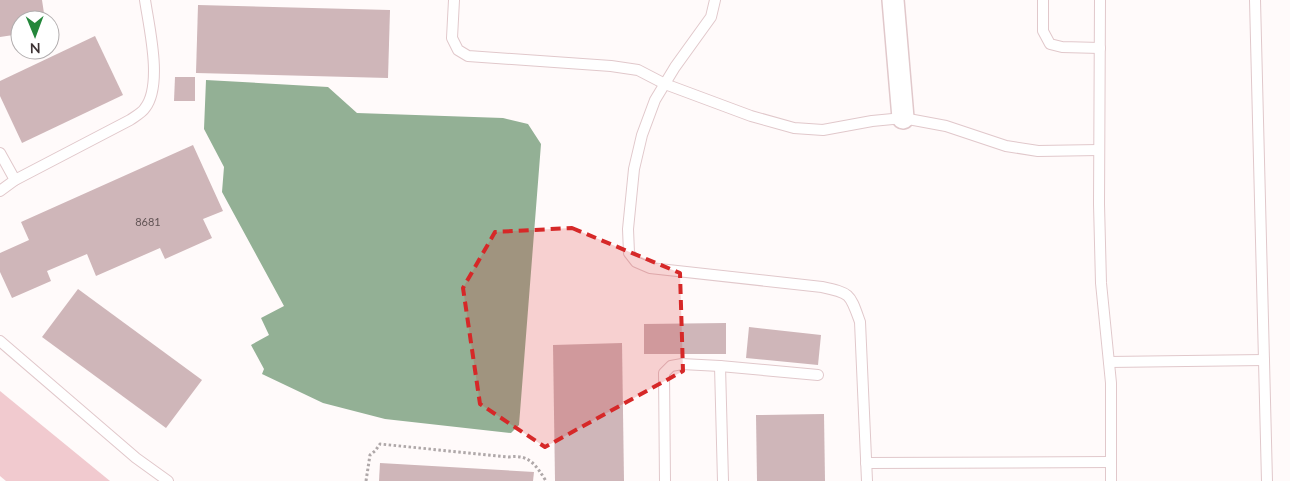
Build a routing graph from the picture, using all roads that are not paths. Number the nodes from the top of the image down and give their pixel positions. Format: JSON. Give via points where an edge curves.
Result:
{"nodes":[{"id":1,"x":145,"y":0,"type":"edge"},
{"id":2,"x":454,"y":0,"type":"edge"},
{"id":3,"x":716,"y":0,"type":"edge"},
{"id":4,"x":893,"y":0,"type":"edge"},
{"id":5,"x":1042,"y":0,"type":"edge"},
{"id":6,"x":1100,"y":0,"type":"edge"},
{"id":7,"x":1255,"y":0,"type":"edge"},
{"id":8,"x":1100,"y":48,"type":"junction"},
{"id":9,"x":665,"y":84,"type":"junction"},
{"id":10,"x":903,"y":118,"type":"junction"},
{"id":11,"x":1099,"y":150,"type":"junction"},
{"id":12,"x":0,"y":153,"type":"edge"},
{"id":13,"x":14,"y":180,"type":"junction"},
{"id":14,"x":0,"y":191,"type":"edge"},
{"id":15,"x":0,"y":341,"type":"edge"},
{"id":16,"x":1264,"y":360,"type":"junction"},
{"id":17,"x":1109,"y":362,"type":"junction"},
{"id":18,"x":720,"y":366,"type":"junction"},
{"id":19,"x":818,"y":375,"type":"dead end"},
{"id":20,"x":1111,"y":462,"type":"junction"},
{"id":21,"x":866,"y":463,"type":"junction"},
{"id":22,"x":168,"y":481,"type":"edge"},
{"id":23,"x":665,"y":481,"type":"edge"},
{"id":24,"x":723,"y":481,"type":"edge"},
{"id":25,"x":867,"y":481,"type":"edge"},
{"id":26,"x":1111,"y":481,"type":"edge"},
{"id":27,"x":1267,"y":481,"type":"edge"}],
"edges":[{"from":1,"to":13,"type":"lane","via":[[155,63],[153,88],[146,108],[130,120]]},
{"from":2,"to":9,"type":"lane","via":[[452,38],[458,50],[468,56],[611,66],[638,70]]},
{"from":3,"to":9,"type":"lane","via":[[711,17]]},
{"from":4,"to":10,"type":"street"},
{"from":5,"to":8,"type":"lane","via":[[1043,31],[1050,44]]},
{"from":6,"to":8,"type":"lane"},
{"from":7,"to":16,"type":"lane"},
{"from":8,"to":11,"type":"lane"},
{"from":9,"to":10,"type":"lane","via":[[750,116],[794,128],[823,130]]},
{"from":9,"to":21,"type":"lane","via":[[655,100],[642,135],[634,169],[629,252],[636,262],[650,268],[843,292],[852,301],[860,322]]},
{"from":10,"to":11,"type":"lane","via":[[946,126],[1006,146],[1038,151]]},
{"from":11,"to":17,"type":"lane","via":[[1101,283]]},
{"from":12,"to":13,"type":"lane"},
{"from":13,"to":14,"type":"lane"},
{"from":15,"to":22,"type":"lane","via":[[136,458]]},
{"from":16,"to":17,"type":"lane"},
{"from":16,"to":27,"type":"lane"},
{"from":17,"to":20,"type":"lane"},
{"from":18,"to":19,"type":"lane"},
{"from":18,"to":23,"type":"lane","via":[[682,364],[671,366],[664,374]]},
{"from":18,"to":24,"type":"lane"},
{"from":20,"to":21,"type":"lane"},
{"from":20,"to":26,"type":"lane"},
{"from":21,"to":25,"type":"lane"}]}
